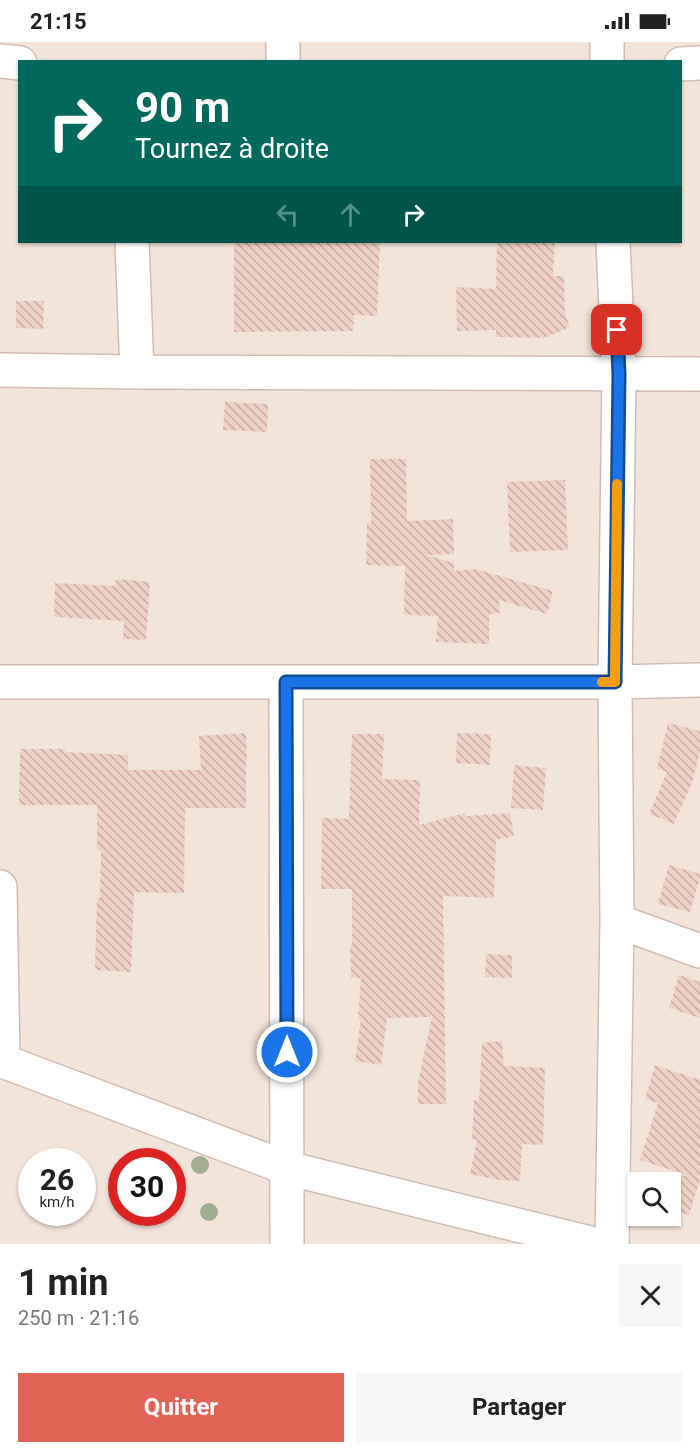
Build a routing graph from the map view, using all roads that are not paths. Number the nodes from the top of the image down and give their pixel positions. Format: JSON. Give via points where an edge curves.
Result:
{"nodes":[{"id":1,"x":283,"y":42,"type":"edge"},
{"id":2,"x":607,"y":42,"type":"edge"},
{"id":3,"x":283,"y":60,"type":"edge"},
{"id":4,"x":607,"y":60,"type":"edge"},
{"id":5,"x":0,"y":61,"type":"edge"},
{"id":6,"x":18,"y":63,"type":"edge"},
{"id":7,"x":700,"y":63,"type":"edge"},
{"id":8,"x":682,"y":64,"type":"edge"},
{"id":9,"x":132,"y":243,"type":"edge"},
{"id":10,"x":614,"y":243,"type":"edge"},
{"id":11,"x":0,"y":370,"type":"edge"},
{"id":12,"x":137,"y":372,"type":"junction"},
{"id":13,"x":619,"y":374,"type":"junction"},
{"id":14,"x":700,"y":374,"type":"edge"},
{"id":15,"x":700,"y":680,"type":"edge"},
{"id":16,"x":0,"y":682,"type":"edge"},
{"id":17,"x":286,"y":682,"type":"junction"},
{"id":18,"x":615,"y":682,"type":"junction"},
{"id":19,"x":0,"y":887,"type":"edge"},
{"id":20,"x":617,"y":921,"type":"junction"},
{"id":21,"x":700,"y":951,"type":"edge"},
{"id":22,"x":1,"y":1061,"type":"edge"},
{"id":23,"x":287,"y":1168,"type":"junction"},
{"id":24,"x":287,"y":1244,"type":"edge"},
{"id":25,"x":594,"y":1244,"type":"edge"},
{"id":26,"x":612,"y":1244,"type":"edge"}],
"edges":[{"from":1,"to":3,"type":"street"},
{"from":2,"to":4,"type":"street"},
{"from":5,"to":6,"type":"street"},
{"from":7,"to":8,"type":"street"},
{"from":9,"to":12,"type":"street"},
{"from":10,"to":13,"type":"street"},
{"from":11,"to":12,"type":"street"},
{"from":12,"to":13,"type":"street"},
{"from":13,"to":14,"type":"street"},
{"from":13,"to":18,"type":"street"},
{"from":15,"to":18,"type":"street"},
{"from":16,"to":17,"type":"street"},
{"from":17,"to":18,"type":"street"},
{"from":17,"to":23,"type":"street"},
{"from":18,"to":20,"type":"street"},
{"from":19,"to":22,"type":"street"},
{"from":20,"to":21,"type":"street"},
{"from":20,"to":26,"type":"street"},
{"from":22,"to":23,"type":"street"},
{"from":23,"to":24,"type":"street"},
{"from":23,"to":25,"type":"street"}]}
